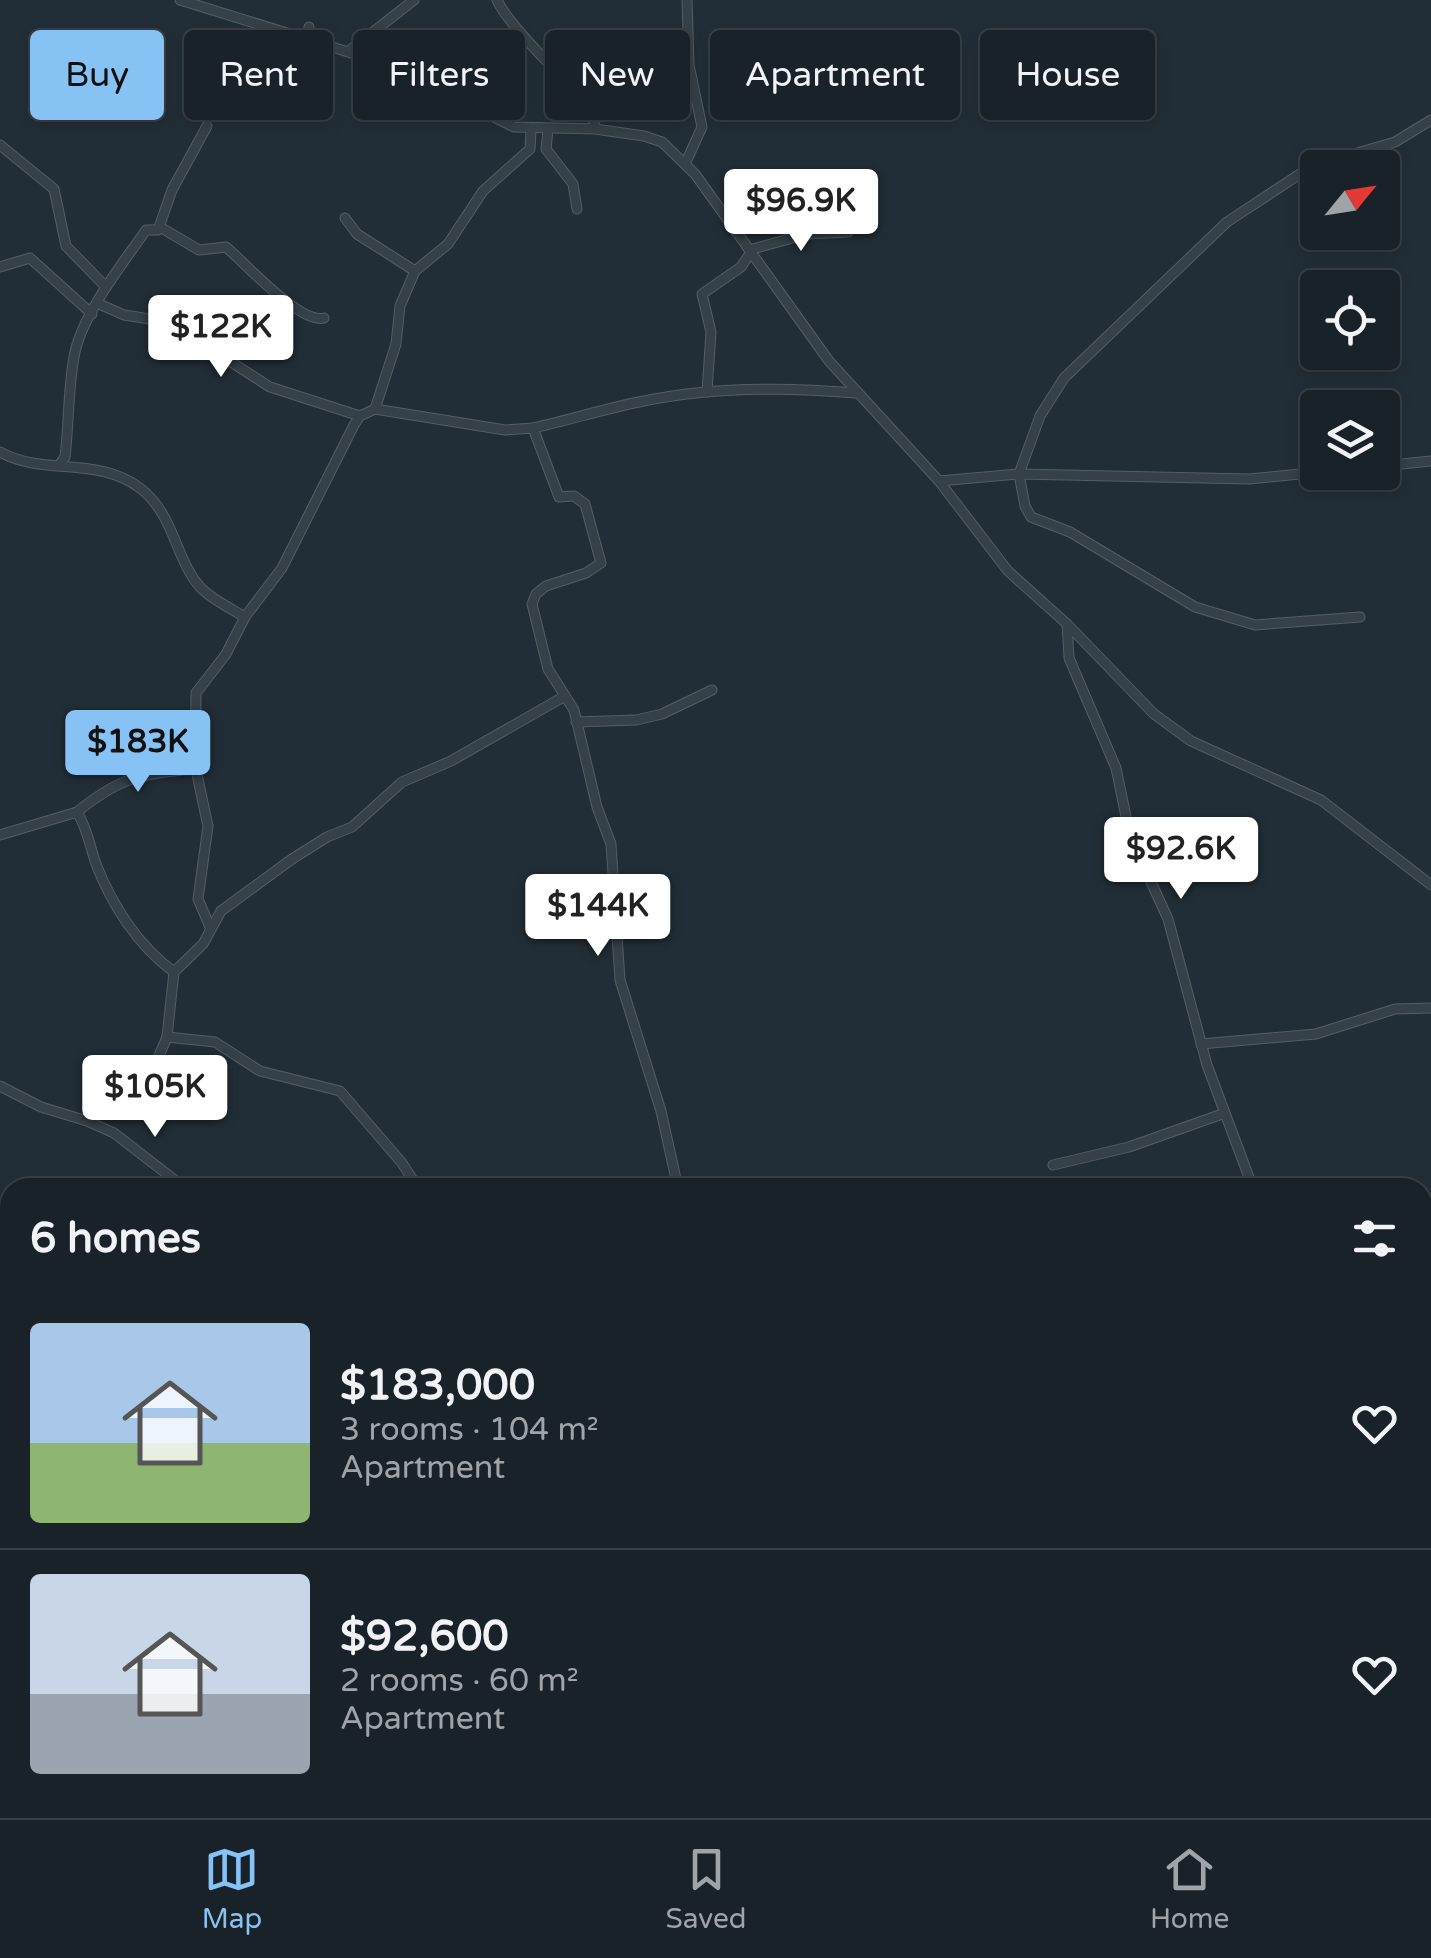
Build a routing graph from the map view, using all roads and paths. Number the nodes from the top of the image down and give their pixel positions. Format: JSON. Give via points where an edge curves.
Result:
{"nodes":[{"id":1,"x":180,"y":0,"type":"edge"},
{"id":2,"x":414,"y":0,"type":"edge"},
{"id":3,"x":497,"y":0,"type":"edge"},
{"id":4,"x":687,"y":0,"type":"edge"},
{"id":5,"x":309,"y":27,"type":"dead end"},
{"id":6,"x":275,"y":30,"type":"edge"},
{"id":7,"x":309,"y":30,"type":"edge"},
{"id":8,"x":333,"y":46,"type":"edge"},
{"id":9,"x":350,"y":50,"type":"junction"},
{"id":10,"x":692,"y":79,"type":"joint"},
{"id":11,"x":1431,"y":120,"type":"edge"},
{"id":12,"x":207,"y":126,"type":"dead end"},
{"id":13,"x":595,"y":129,"type":"junction"},
{"id":14,"x":531,"y":130,"type":"junction"},
{"id":15,"x":548,"y":130,"type":"junction"},
{"id":16,"x":0,"y":145,"type":"edge"},
{"id":17,"x":686,"y":162,"type":"junction"},
{"id":18,"x":577,"y":209,"type":"dead end"},
{"id":19,"x":345,"y":218,"type":"dead end"},
{"id":20,"x":160,"y":226,"type":"junction"},
{"id":21,"x":848,"y":232,"type":"dead end"},
{"id":22,"x":750,"y":251,"type":"junction"},
{"id":23,"x":0,"y":267,"type":"edge"},
{"id":24,"x":415,"y":271,"type":"junction"},
{"id":25,"x":106,"y":288,"type":"junction"},
{"id":26,"x":99,"y":304,"type":"junction"},
{"id":27,"x":92,"y":314,"type":"junction"},
{"id":28,"x":324,"y":318,"type":"dead end"},
{"id":29,"x":707,"y":392,"type":"junction"},
{"id":30,"x":856,"y":393,"type":"junction"},
{"id":31,"x":375,"y":409,"type":"junction"},
{"id":32,"x":360,"y":416,"type":"junction"},
{"id":33,"x":533,"y":428,"type":"junction"},
{"id":34,"x":0,"y":452,"type":"edge"},
{"id":35,"x":1431,"y":461,"type":"edge"},
{"id":36,"x":60,"y":464,"type":"junction"},
{"id":37,"x":1400,"y":464,"type":"edge"},
{"id":38,"x":1020,"y":474,"type":"junction"},
{"id":39,"x":1300,"y":474,"type":"edge"},
{"id":40,"x":940,"y":481,"type":"junction"},
{"id":41,"x":245,"y":616,"type":"junction"},
{"id":42,"x":1360,"y":617,"type":"dead end"},
{"id":43,"x":1068,"y":624,"type":"junction"},
{"id":44,"x":712,"y":690,"type":"dead end"},
{"id":45,"x":565,"y":696,"type":"junction"},
{"id":46,"x":576,"y":722,"type":"junction"},
{"id":47,"x":196,"y":770,"type":"junction"},
{"id":48,"x":77,"y":812,"type":"junction"},
{"id":49,"x":0,"y":834,"type":"edge"},
{"id":50,"x":1431,"y":885,"type":"edge"},
{"id":51,"x":210,"y":927,"type":"junction"},
{"id":52,"x":174,"y":972,"type":"junction"},
{"id":53,"x":1431,"y":1008,"type":"edge"},
{"id":54,"x":166,"y":1037,"type":"junction"},
{"id":55,"x":1200,"y":1044,"type":"junction"},
{"id":56,"x":0,"y":1086,"type":"edge"},
{"id":57,"x":1225,"y":1113,"type":"junction"},
{"id":58,"x":87,"y":1121,"type":"junction"},
{"id":59,"x":1053,"y":1165,"type":"dead end"},
{"id":60,"x":172,"y":1178,"type":"edge"},
{"id":61,"x":412,"y":1178,"type":"edge"},
{"id":62,"x":676,"y":1178,"type":"edge"},
{"id":63,"x":1248,"y":1178,"type":"edge"},
{"id":64,"x":0,"y":1658,"type":"edge"},
{"id":65,"x":0,"y":1683,"type":"edge"}],
"edges":[{"from":1,"to":6,"type":"street"},
{"from":2,"to":9,"type":"street"},
{"from":3,"to":13,"type":"street","via":[[518,34],[592,111]]},
{"from":4,"to":10,"type":"street"},
{"from":5,"to":7,"type":"street"},
{"from":8,"to":9,"type":"street"},
{"from":9,"to":14,"type":"street"},
{"from":10,"to":17,"type":"street","via":[[702,127]]},
{"from":11,"to":38,"type":"street","via":[[1395,142],[1303,170],[1227,222],[1064,378],[1040,416]]},
{"from":12,"to":20,"type":"street"},
{"from":13,"to":15,"type":"street"},
{"from":13,"to":17,"type":"street","via":[[662,142]]},
{"from":14,"to":15,"type":"street"},
{"from":14,"to":24,"type":"street","via":[[530,149],[483,191],[448,244]]},
{"from":15,"to":18,"type":"street","via":[[546,149],[573,184]]},
{"from":16,"to":25,"type":"street","via":[[54,189],[66,246]]},
{"from":17,"to":22,"type":"street"},
{"from":19,"to":24,"type":"street","via":[[357,234]]},
{"from":20,"to":25,"type":"street","via":[[146,230]]},
{"from":20,"to":28,"type":"street","via":[[200,250],[226,247],[281,296],[314,319]]},
{"from":21,"to":22,"type":"street","via":[[806,234]]},
{"from":22,"to":29,"type":"street","via":[[741,267],[702,294],[711,332]]},
{"from":22,"to":30,"type":"street"},
{"from":23,"to":27,"type":"street","via":[[30,258]]},
{"from":24,"to":31,"type":"street"},
{"from":25,"to":26,"type":"street"},
{"from":26,"to":27,"type":"street"},
{"from":26,"to":32,"type":"street","via":[[169,322],[270,387]]},
{"from":27,"to":36,"type":"street","via":[[73,358]]},
{"from":29,"to":30,"type":"street"},
{"from":29,"to":33,"type":"street"},
{"from":30,"to":40,"type":"street"},
{"from":31,"to":32,"type":"street"},
{"from":31,"to":33,"type":"street","via":[[505,430]]},
{"from":32,"to":41,"type":"street","via":[[282,568]]},
{"from":33,"to":45,"type":"street","via":[[559,497],[585,504],[601,560],[598,568],[546,586],[533,598],[546,664]]},
{"from":34,"to":36,"type":"street","via":[[28,464]]},
{"from":35,"to":37,"type":"street"},
{"from":36,"to":41,"type":"street","via":[[101,470],[141,488],[168,522],[198,585]]},
{"from":38,"to":39,"type":"street"},
{"from":38,"to":40,"type":"street"},
{"from":38,"to":42,"type":"street","via":[[1031,517],[1081,538],[1194,607],[1254,624]]},
{"from":40,"to":43,"type":"street","via":[[1008,571]]},
{"from":41,"to":47,"type":"street","via":[[196,693]]},
{"from":43,"to":50,"type":"street","via":[[1175,730],[1321,800]]},
{"from":43,"to":55,"type":"street","via":[[1069,658],[1116,768],[1130,836],[1168,919]]},
{"from":44,"to":46,"type":"street","via":[[662,714]]},
{"from":45,"to":46,"type":"street"},
{"from":45,"to":51,"type":"street","via":[[396,786],[348,830],[235,899]]},
{"from":46,"to":62,"type":"street","via":[[612,850],[620,980]]},
{"from":47,"to":48,"type":"street","via":[[133,776]]},
{"from":47,"to":51,"type":"street","via":[[208,826],[198,898]]},
{"from":48,"to":49,"type":"street"},
{"from":48,"to":52,"type":"street","via":[[126,922]]},
{"from":51,"to":52,"type":"street","via":[[203,944]]},
{"from":52,"to":54,"type":"street"},
{"from":53,"to":55,"type":"street","via":[[1395,1008],[1316,1034]]},
{"from":54,"to":58,"type":"street","via":[[144,1078]]},
{"from":54,"to":61,"type":"street","via":[[216,1042],[260,1071],[340,1090]]},
{"from":55,"to":57,"type":"street"},
{"from":56,"to":58,"type":"street"},
{"from":57,"to":59,"type":"street"},
{"from":57,"to":63,"type":"street"},
{"from":58,"to":60,"type":"street","via":[[114,1133]]},
{"from":64,"to":65,"type":"street"}]}
